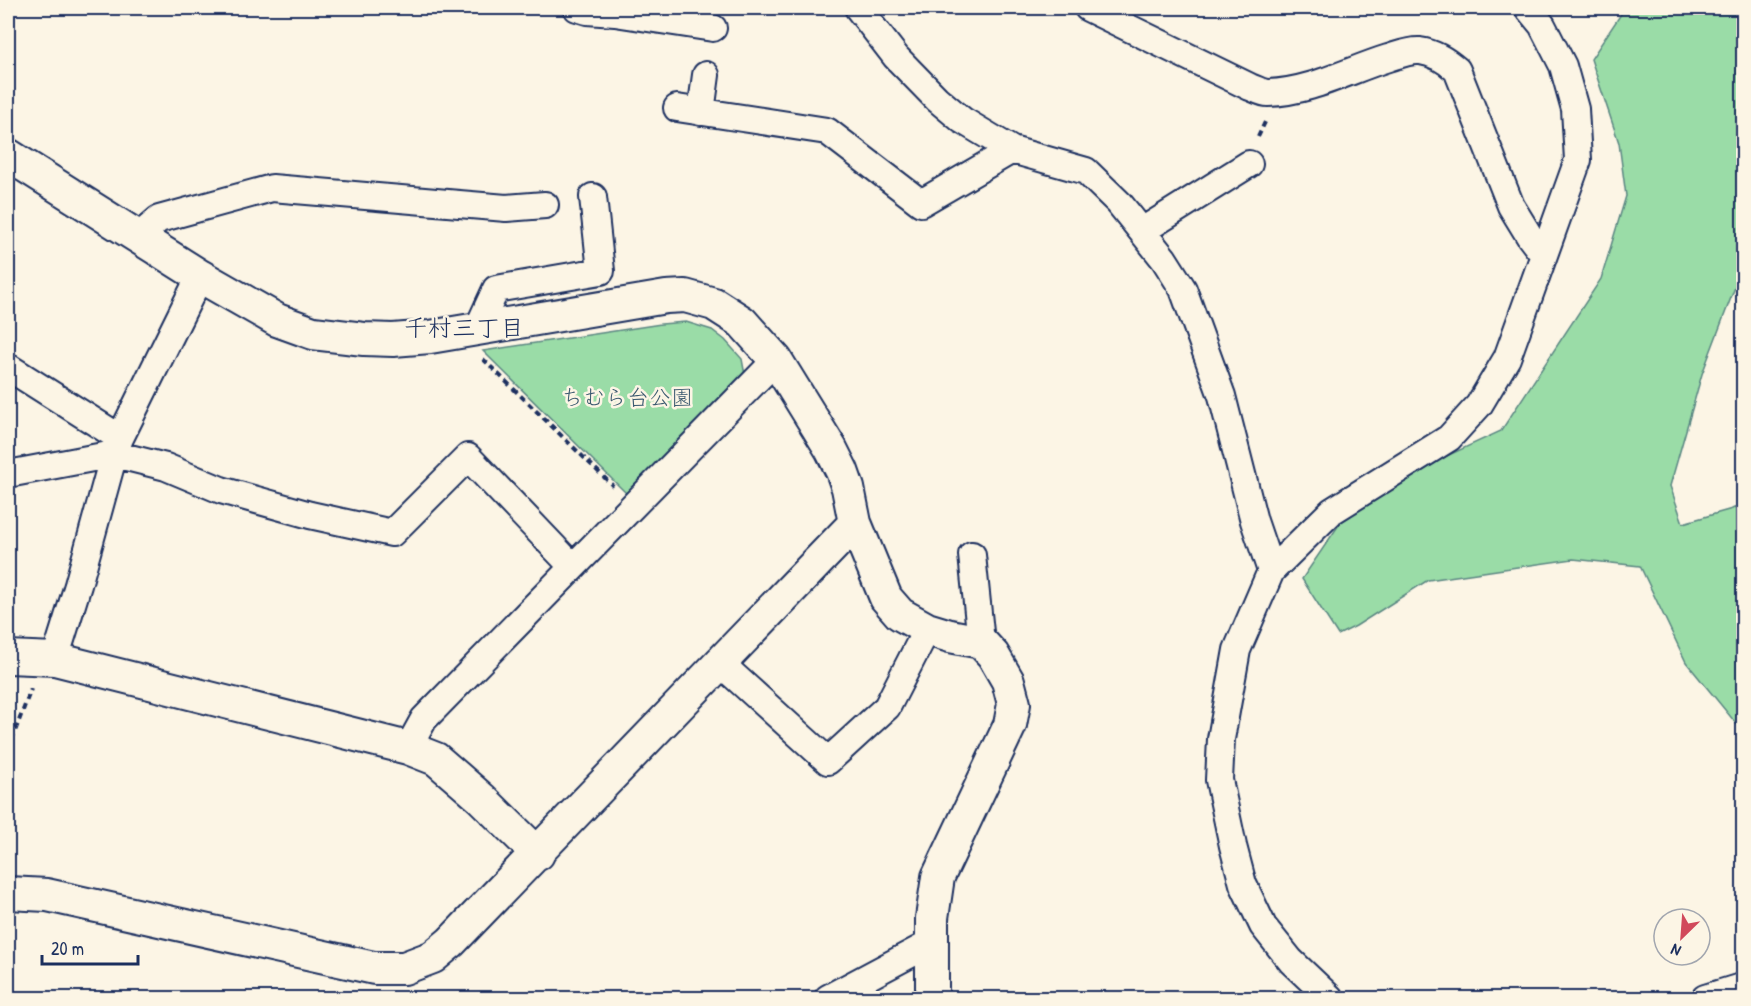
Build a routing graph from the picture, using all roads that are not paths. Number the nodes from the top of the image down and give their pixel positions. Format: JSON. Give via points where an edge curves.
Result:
{"nodes":[{"id":1,"x":577,"y":8,"type":"edge"},
{"id":2,"x":858,"y":8,"type":"edge"},
{"id":3,"x":1088,"y":8,"type":"edge"},
{"id":4,"x":1528,"y":8,"type":"edge"},
{"id":5,"x":618,"y":10,"type":"edge"},
{"id":6,"x":713,"y":28,"type":"dead end"},
{"id":7,"x":706,"y":75,"type":"dead end"},
{"id":8,"x":1012,"y":150,"type":"junction"},
{"id":9,"x":8,"y":155,"type":"edge"},
{"id":10,"x":1249,"y":164,"type":"dead end"},
{"id":11,"x":593,"y":197,"type":"dead end"},
{"id":12,"x":545,"y":205,"type":"dead end"},
{"id":13,"x":1142,"y":231,"type":"junction"},
{"id":14,"x":138,"y":237,"type":"junction"},
{"id":15,"x":1543,"y":254,"type":"junction"},
{"id":16,"x":200,"y":276,"type":"junction"},
{"id":17,"x":469,"y":329,"type":"junction"},
{"id":18,"x":776,"y":360,"type":"junction"},
{"id":19,"x":8,"y":367,"type":"edge"},
{"id":20,"x":117,"y":446,"type":"junction"},
{"id":21,"x":8,"y":474,"type":"edge"},
{"id":22,"x":855,"y":523,"type":"junction"},
{"id":23,"x":972,"y":555,"type":"dead end"},
{"id":24,"x":573,"y":567,"type":"junction"},
{"id":25,"x":1271,"y":571,"type":"junction"},
{"id":26,"x":927,"y":629,"type":"junction"},
{"id":27,"x":981,"y":642,"type":"junction"},
{"id":28,"x":8,"y":657,"type":"edge"},
{"id":29,"x":49,"y":660,"type":"junction"},
{"id":30,"x":720,"y":663,"type":"junction"},
{"id":31,"x":408,"y":748,"type":"junction"},
{"id":32,"x":538,"y":854,"type":"junction"},
{"id":33,"x":8,"y":893,"type":"edge"},
{"id":34,"x":933,"y":942,"type":"junction"},
{"id":35,"x":1743,"y":986,"type":"edge"},
{"id":36,"x":828,"y":999,"type":"edge"},
{"id":37,"x":932,"y":999,"type":"edge"},
{"id":38,"x":1330,"y":999,"type":"edge"},
{"id":39,"x":1705,"y":999,"type":"edge"}],
"edges":[{"from":1,"to":5,"type":"street"},
{"from":2,"to":8,"type":"street","via":[[896,57],[937,99],[962,120]]},
{"from":3,"to":15,"type":"street","via":[[1266,93],[1307,87],[1399,54],[1419,51],[1448,62],[1457,70],[1512,206]]},
{"from":4,"to":15,"type":"street","via":[[1542,25],[1563,66],[1575,109],[1578,149],[1578,159]]},
{"from":5,"to":6,"type":"street"},
{"from":7,"to":8,"type":"street","via":[[689,110],[827,131],[921,203]]},
{"from":8,"to":13,"type":"street","via":[[1086,171]]},
{"from":9,"to":14,"type":"street"},
{"from":10,"to":13,"type":"street"},
{"from":11,"to":17,"type":"street","via":[[602,271],[496,289]]},
{"from":12,"to":14,"type":"street","via":[[506,208],[272,189],[159,219]]},
{"from":13,"to":25,"type":"street","via":[[1183,289],[1222,396]]},
{"from":14,"to":16,"type":"street"},
{"from":15,"to":25,"type":"street","via":[[1507,358],[1479,405],[1449,438],[1332,511]]},
{"from":16,"to":17,"type":"street","via":[[277,320],[313,333],[393,340]]},
{"from":16,"to":20,"type":"street"},
{"from":17,"to":18,"type":"street","via":[[685,296],[714,304],[742,322]]},
{"from":18,"to":22,"type":"street","via":[[842,471]]},
{"from":18,"to":24,"type":"street"},
{"from":19,"to":20,"type":"street"},
{"from":20,"to":21,"type":"street"},
{"from":20,"to":24,"type":"street","via":[[220,490],[392,533],[468,457]]},
{"from":20,"to":29,"type":"street","via":[[78,585]]},
{"from":22,"to":26,"type":"street","via":[[886,598],[900,614]]},
{"from":22,"to":30,"type":"street"},
{"from":23,"to":27,"type":"street"},
{"from":24,"to":31,"type":"street","via":[[424,719]]},
{"from":25,"to":38,"type":"street","via":[[1237,650],[1221,739],[1219,780],[1243,884],[1263,926]]},
{"from":26,"to":27,"type":"street"},
{"from":26,"to":30,"type":"street","via":[[887,707],[828,761]]},
{"from":27,"to":34,"type":"street","via":[[1008,681],[1014,704],[1010,725],[938,877]]},
{"from":28,"to":29,"type":"street"},
{"from":29,"to":31,"type":"street"},
{"from":30,"to":32,"type":"street"},
{"from":31,"to":32,"type":"street","via":[[436,759]]},
{"from":32,"to":33,"type":"street","via":[[451,942],[433,957],[404,968],[343,963],[47,895]]},
{"from":34,"to":36,"type":"street"},
{"from":34,"to":37,"type":"street"},
{"from":35,"to":39,"type":"street"}]}
